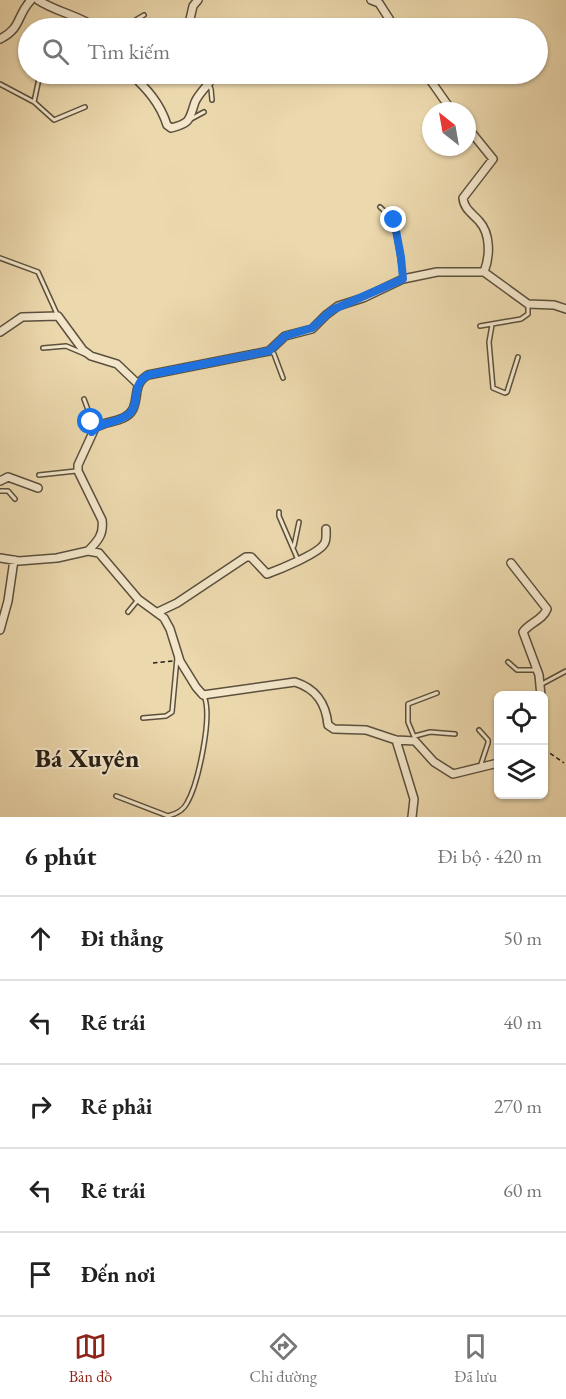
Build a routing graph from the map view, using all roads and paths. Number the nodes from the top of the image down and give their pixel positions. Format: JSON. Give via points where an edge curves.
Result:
{"nodes":[{"id":1,"x":31,"y":0,"type":"edge"},
{"id":2,"x":38,"y":0,"type":"edge"},
{"id":3,"x":198,"y":0,"type":"edge"},
{"id":4,"x":371,"y":0,"type":"edge"},
{"id":5,"x":144,"y":15,"type":"dead end"},
{"id":6,"x":19,"y":18,"type":"edge"},
{"id":7,"x":75,"y":18,"type":"edge"},
{"id":8,"x":139,"y":18,"type":"edge"},
{"id":9,"x":190,"y":18,"type":"edge"},
{"id":10,"x":389,"y":18,"type":"edge"},
{"id":11,"x":18,"y":21,"type":"edge"},
{"id":12,"x":0,"y":39,"type":"edge"},
{"id":13,"x":0,"y":84,"type":"edge"},
{"id":14,"x":38,"y":84,"type":"edge"},
{"id":15,"x":142,"y":84,"type":"edge"},
{"id":16,"x":207,"y":84,"type":"edge"},
{"id":17,"x":209,"y":84,"type":"edge"},
{"id":18,"x":433,"y":84,"type":"edge"},
{"id":19,"x":212,"y":100,"type":"dead end"},
{"id":20,"x":34,"y":102,"type":"junction"},
{"id":21,"x":446,"y":102,"type":"edge"},
{"id":22,"x":85,"y":107,"type":"dead end"},
{"id":23,"x":204,"y":112,"type":"dead end"},
{"id":24,"x":189,"y":120,"type":"junction"},
{"id":25,"x":476,"y":138,"type":"edge"},
{"id":26,"x":380,"y":207,"type":"dead end"},
{"id":27,"x":0,"y":258,"type":"edge"},
{"id":28,"x":484,"y":272,"type":"junction"},
{"id":29,"x":403,"y":279,"type":"junction"},
{"id":30,"x":528,"y":304,"type":"junction"},
{"id":31,"x":566,"y":309,"type":"edge"},
{"id":32,"x":58,"y":316,"type":"junction"},
{"id":33,"x":492,"y":325,"type":"junction"},
{"id":34,"x":480,"y":326,"type":"dead end"},
{"id":35,"x":0,"y":332,"type":"edge"},
{"id":36,"x":43,"y":348,"type":"dead end"},
{"id":37,"x":269,"y":351,"type":"junction"},
{"id":38,"x":91,"y":356,"type":"junction"},
{"id":39,"x":518,"y":357,"type":"dead end"},
{"id":40,"x":283,"y":378,"type":"dead end"},
{"id":41,"x":138,"y":384,"type":"junction"},
{"id":42,"x":84,"y":399,"type":"dead end"},
{"id":43,"x":92,"y":432,"type":"junction"},
{"id":44,"x":78,"y":471,"type":"junction"},
{"id":45,"x":39,"y":475,"type":"dead end"},
{"id":46,"x":0,"y":481,"type":"edge"},
{"id":47,"x":38,"y":488,"type":"dead end"},
{"id":48,"x":0,"y":491,"type":"edge"},
{"id":49,"x":15,"y":500,"type":"dead end"},
{"id":50,"x":279,"y":512,"type":"dead end"},
{"id":51,"x":299,"y":522,"type":"dead end"},
{"id":52,"x":326,"y":530,"type":"dead end"},
{"id":53,"x":294,"y":548,"type":"junction"},
{"id":54,"x":88,"y":551,"type":"junction"},
{"id":55,"x":0,"y":558,"type":"edge"},
{"id":56,"x":14,"y":560,"type":"junction"},
{"id":57,"x":298,"y":560,"type":"junction"},
{"id":58,"x":511,"y":563,"type":"dead end"},
{"id":59,"x":138,"y":599,"type":"junction"},
{"id":60,"x":128,"y":612,"type":"dead end"},
{"id":61,"x":158,"y":612,"type":"junction"},
{"id":62,"x":3,"y":614,"type":"edge"},
{"id":63,"x":0,"y":630,"type":"edge"},
{"id":64,"x":177,"y":658,"type":"junction"},
{"id":65,"x":508,"y":662,"type":"dead end"},
{"id":66,"x":153,"y":663,"type":"dead end"},
{"id":67,"x":537,"y":670,"type":"junction"},
{"id":68,"x":566,"y":670,"type":"edge"},
{"id":69,"x":540,"y":685,"type":"junction"},
{"id":70,"x":541,"y":691,"type":"edge"},
{"id":71,"x":437,"y":693,"type":"dead end"},
{"id":72,"x":203,"y":695,"type":"junction"},
{"id":73,"x":143,"y":718,"type":"dead end"},
{"id":74,"x":479,"y":730,"type":"dead end"},
{"id":75,"x":455,"y":734,"type":"dead end"},
{"id":76,"x":415,"y":739,"type":"junction"},
{"id":77,"x":396,"y":740,"type":"junction"},
{"id":78,"x":548,"y":752,"type":"edge"},
{"id":79,"x":564,"y":763,"type":"dead end"},
{"id":80,"x":494,"y":764,"type":"edge"},
{"id":81,"x":479,"y":769,"type":"junction"},
{"id":82,"x":116,"y":796,"type":"dead end"},
{"id":83,"x":412,"y":817,"type":"edge"}],
"edges":[{"from":1,"to":6,"type":"street"},
{"from":2,"to":7,"type":"street"},
{"from":3,"to":9,"type":"street"},
{"from":4,"to":10,"type":"street","via":[[379,3]]},
{"from":5,"to":8,"type":"lane"},
{"from":11,"to":12,"type":"street","via":[[15,30]]},
{"from":13,"to":20,"type":"lane"},
{"from":14,"to":20,"type":"lane"},
{"from":15,"to":24,"type":"street","via":[[159,104],[168,127],[184,125]]},
{"from":16,"to":24,"type":"street","via":[[195,101]]},
{"from":17,"to":19,"type":"lane"},
{"from":18,"to":21,"type":"street"},
{"from":20,"to":22,"type":"lane","via":[[54,120]]},
{"from":23,"to":24,"type":"lane"},
{"from":25,"to":28,"type":"street","via":[[493,159],[463,198],[487,237],[489,250]]},
{"from":26,"to":29,"type":"lane","via":[[394,220]]},
{"from":27,"to":32,"type":"lane","via":[[38,272]]},
{"from":28,"to":29,"type":"street","via":[[449,271]]},
{"from":28,"to":30,"type":"street"},
{"from":29,"to":37,"type":"street","via":[[332,310],[312,328],[285,336]]},
{"from":30,"to":31,"type":"street"},
{"from":30,"to":33,"type":"lane","via":[[528,314],[521,319]]},
{"from":32,"to":35,"type":"street","via":[[22,318]]},
{"from":32,"to":38,"type":"street","via":[[77,345]]},
{"from":33,"to":34,"type":"lane"},
{"from":33,"to":39,"type":"lane","via":[[489,342],[493,388],[507,392]]},
{"from":36,"to":38,"type":"lane","via":[[66,346]]},
{"from":37,"to":40,"type":"lane","via":[[274,354]]},
{"from":37,"to":41,"type":"street","via":[[148,375]]},
{"from":38,"to":41,"type":"street","via":[[117,364]]},
{"from":41,"to":43,"type":"street","via":[[129,414],[99,425]]},
{"from":42,"to":43,"type":"lane"},
{"from":43,"to":44,"type":"street","via":[[79,459]]},
{"from":44,"to":45,"type":"lane"},
{"from":44,"to":54,"type":"street","via":[[103,527],[98,541]]},
{"from":46,"to":47,"type":"street","via":[[8,477]]},
{"from":48,"to":49,"type":"lane","via":[[8,490]]},
{"from":50,"to":53,"type":"lane"},
{"from":51,"to":53,"type":"lane"},
{"from":52,"to":57,"type":"street","via":[[323,546]]},
{"from":53,"to":57,"type":"lane"},
{"from":54,"to":56,"type":"street","via":[[50,559]]},
{"from":54,"to":59,"type":"street","via":[[104,556]]},
{"from":55,"to":56,"type":"street"},
{"from":56,"to":62,"type":"street"},
{"from":57,"to":61,"type":"street","via":[[267,574],[252,557],[246,557]]},
{"from":58,"to":67,"type":"street","via":[[547,609],[523,632]]},
{"from":59,"to":60,"type":"lane"},
{"from":59,"to":61,"type":"street"},
{"from":61,"to":64,"type":"street","via":[[168,623]]},
{"from":62,"to":63,"type":"street"},
{"from":64,"to":66,"type":"path"},
{"from":64,"to":72,"type":"street"},
{"from":64,"to":73,"type":"lane","via":[[172,712]]},
{"from":65,"to":67,"type":"lane","via":[[517,670]]},
{"from":67,"to":69,"type":"street"},
{"from":68,"to":69,"type":"lane"},
{"from":69,"to":70,"type":"street"},
{"from":71,"to":76,"type":"lane","via":[[408,704],[408,722]]},
{"from":72,"to":77,"type":"street","via":[[295,682],[322,701],[330,728],[366,730]]},
{"from":72,"to":82,"type":"lane","via":[[207,717],[203,751],[194,786],[181,810],[168,816]]},
{"from":74,"to":81,"type":"lane","via":[[488,743]]},
{"from":75,"to":76,"type":"lane","via":[[430,732]]},
{"from":76,"to":77,"type":"street"},
{"from":76,"to":81,"type":"street","via":[[434,762],[453,774]]},
{"from":77,"to":83,"type":"street","via":[[414,799]]},
{"from":78,"to":79,"type":"path"},
{"from":80,"to":81,"type":"street"}]}
